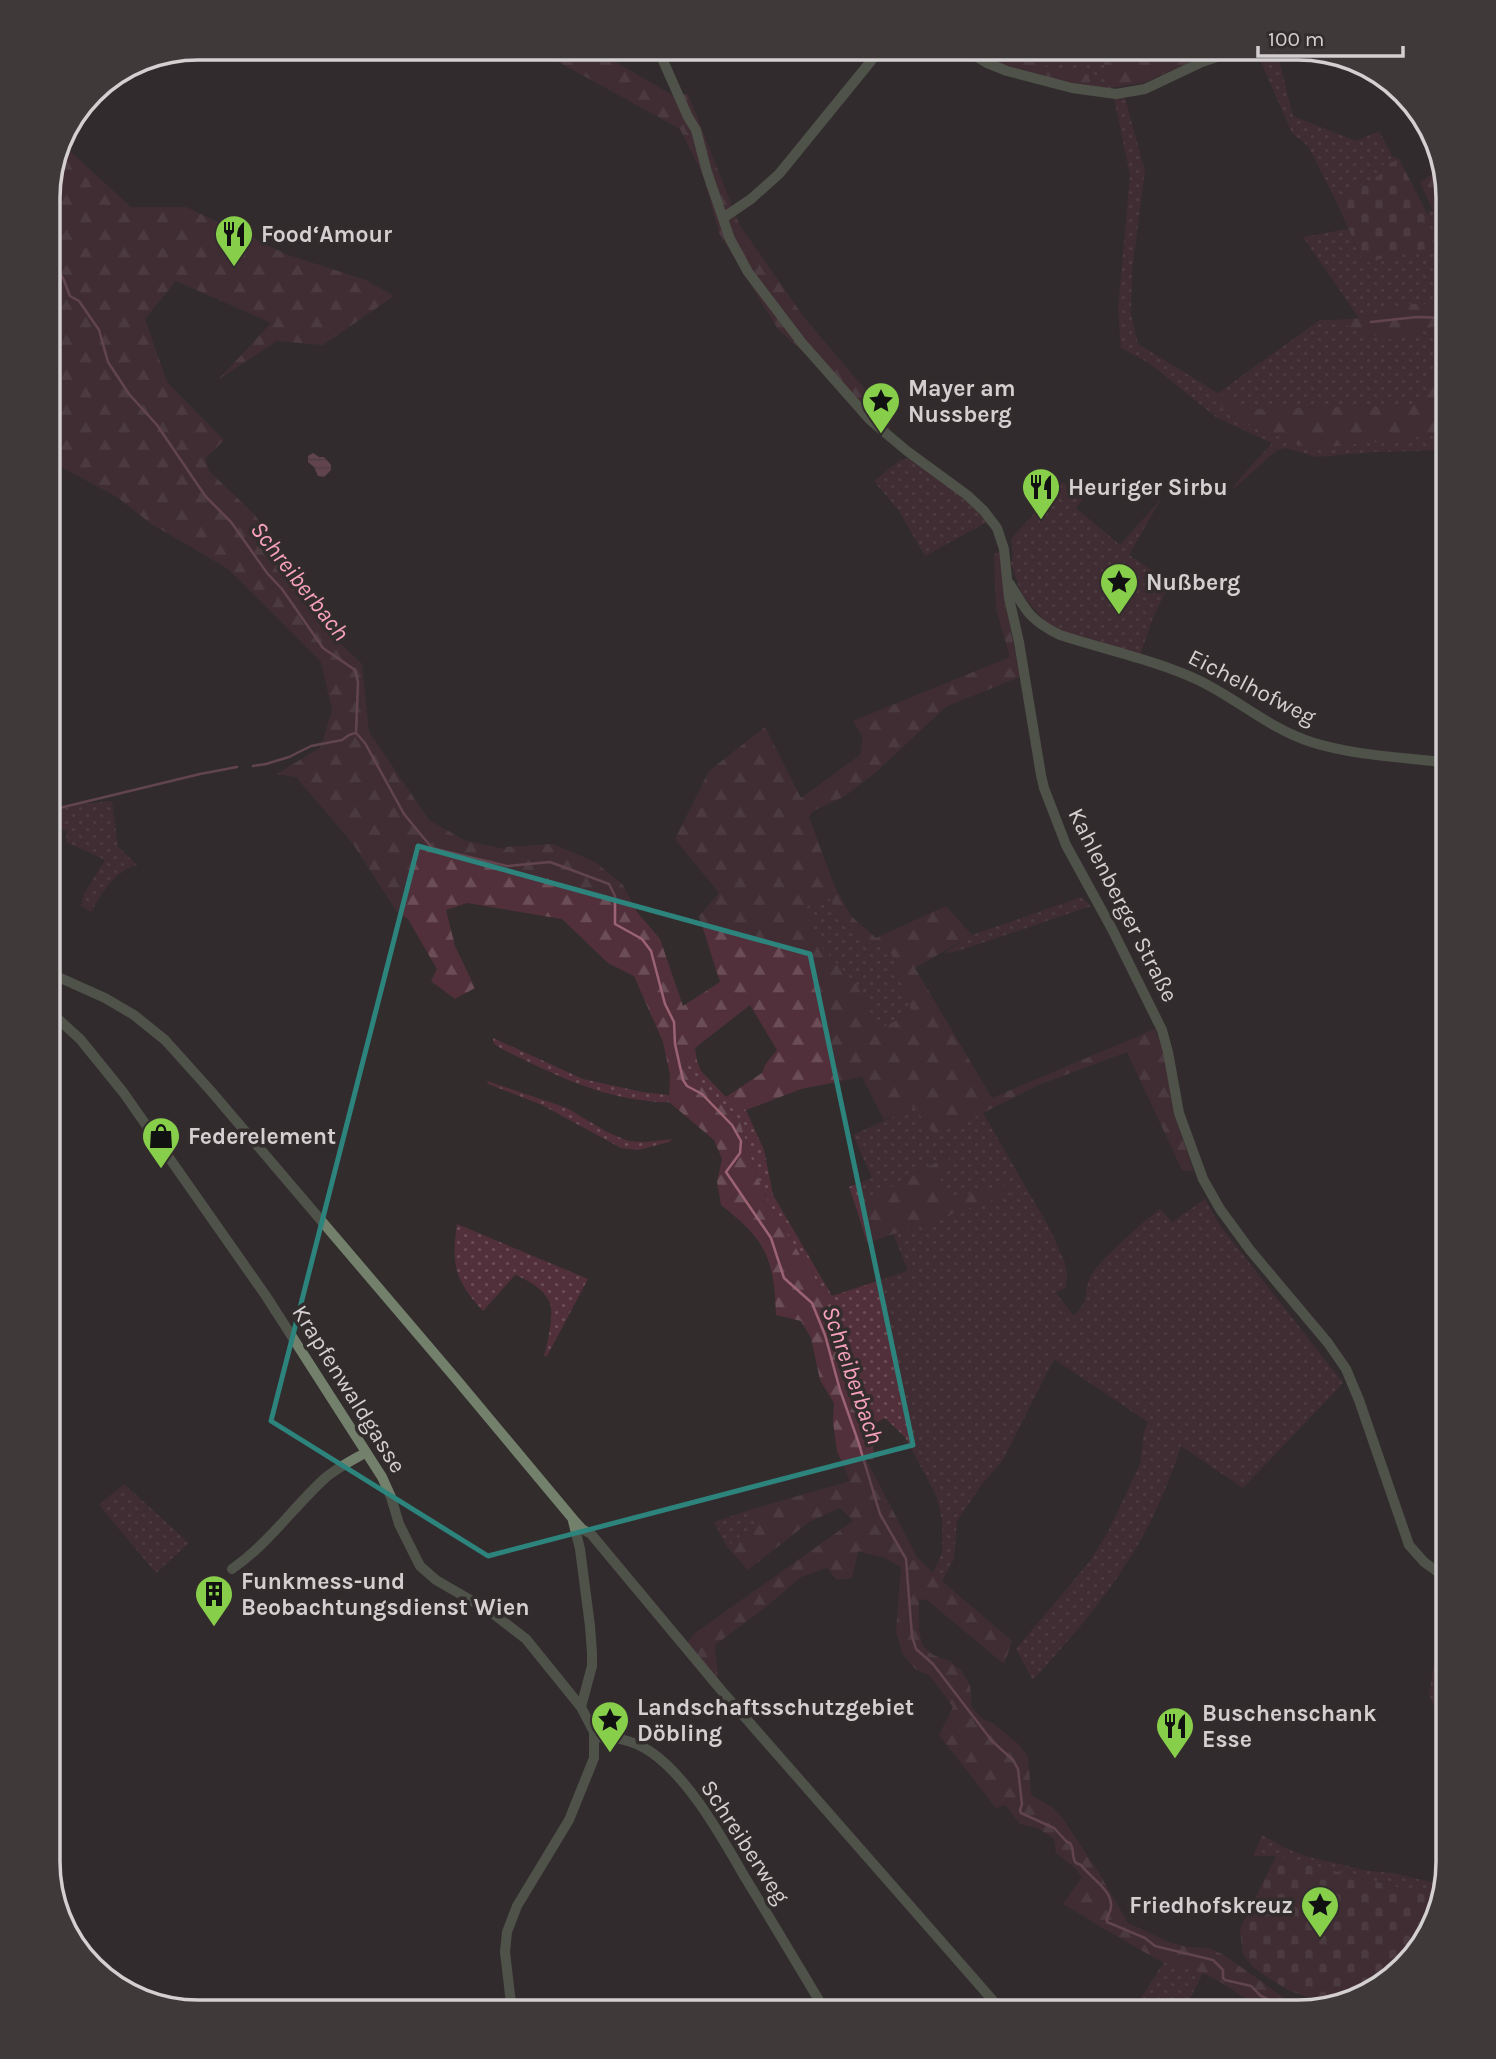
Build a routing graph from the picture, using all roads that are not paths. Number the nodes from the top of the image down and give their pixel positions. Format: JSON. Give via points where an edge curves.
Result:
{"nodes":[{"id":1,"x":663,"y":60,"type":"edge"},
{"id":2,"x":872,"y":60,"type":"edge"},
{"id":3,"x":982,"y":60,"type":"edge"},
{"id":4,"x":1208,"y":60,"type":"edge"},
{"id":5,"x":723,"y":218,"type":"junction"},
{"id":6,"x":1007,"y":579,"type":"junction"},
{"id":7,"x":1042,"y":626,"type":"junction"},
{"id":8,"x":1019,"y":642,"type":"junction"},
{"id":9,"x":1436,"y":762,"type":"edge"},
{"id":10,"x":60,"y":978,"type":"edge"},
{"id":11,"x":60,"y":1021,"type":"edge"},
{"id":12,"x":365,"y":1453,"type":"junction"},
{"id":13,"x":573,"y":1519,"type":"junction"},
{"id":14,"x":232,"y":1569,"type":"dead end"},
{"id":15,"x":1436,"y":1571,"type":"edge"},
{"id":16,"x":581,"y":1706,"type":"junction"},
{"id":17,"x":595,"y":1737,"type":"junction"},
{"id":18,"x":511,"y":1999,"type":"edge"},
{"id":19,"x":819,"y":2000,"type":"edge"},
{"id":20,"x":992,"y":2000,"type":"edge"}],
"edges":[{"from":1,"to":5,"type":"street","name":"Kahlenberger Straße","via":[[696,130]]},
{"from":2,"to":5,"type":"street","via":[[779,174]]},
{"from":3,"to":4,"type":"street","via":[[1072,88],[1116,94],[1145,89]]},
{"from":5,"to":6,"type":"street","name":"Kahlenberger Straße","via":[[748,272],[827,373],[889,437],[984,511],[1002,541]]},
{"from":6,"to":7,"type":"street","name":"Eichelhofweg"},
{"from":6,"to":8,"type":"street","name":"Kahlenberger Straße"},
{"from":7,"to":8,"type":"street","via":[[1027,629]]},
{"from":7,"to":9,"type":"street","name":"Eichelhofweg","via":[[1189,676],[1271,725],[1308,741],[1359,753]]},
{"from":8,"to":15,"type":"street","name":"Kahlenberger Straße","via":[[1044,788],[1074,863],[1162,1030],[1179,1113],[1203,1179],[1250,1250],[1346,1369],[1409,1545]]},
{"from":10,"to":13,"type":"street","via":[[105,998],[165,1040]]},
{"from":11,"to":12,"type":"street","name":"Krapfenwaldgasse","via":[[123,1092],[266,1296]]},
{"from":12,"to":14,"type":"street","via":[[323,1480]]},
{"from":12,"to":16,"type":"street","name":"Krapfenwaldgasse","via":[[387,1487],[420,1566],[526,1639]]},
{"from":13,"to":16,"type":"street","via":[[592,1653]]},
{"from":13,"to":20,"type":"street","via":[[591,1534]]},
{"from":16,"to":17,"type":"street","name":"Krapfenwaldgasse"},
{"from":17,"to":18,"type":"street","via":[[592,1765],[569,1820],[517,1906],[507,1932]]},
{"from":17,"to":19,"type":"street","name":"Schreiberweg","via":[[641,1746],[687,1788]]}]}
